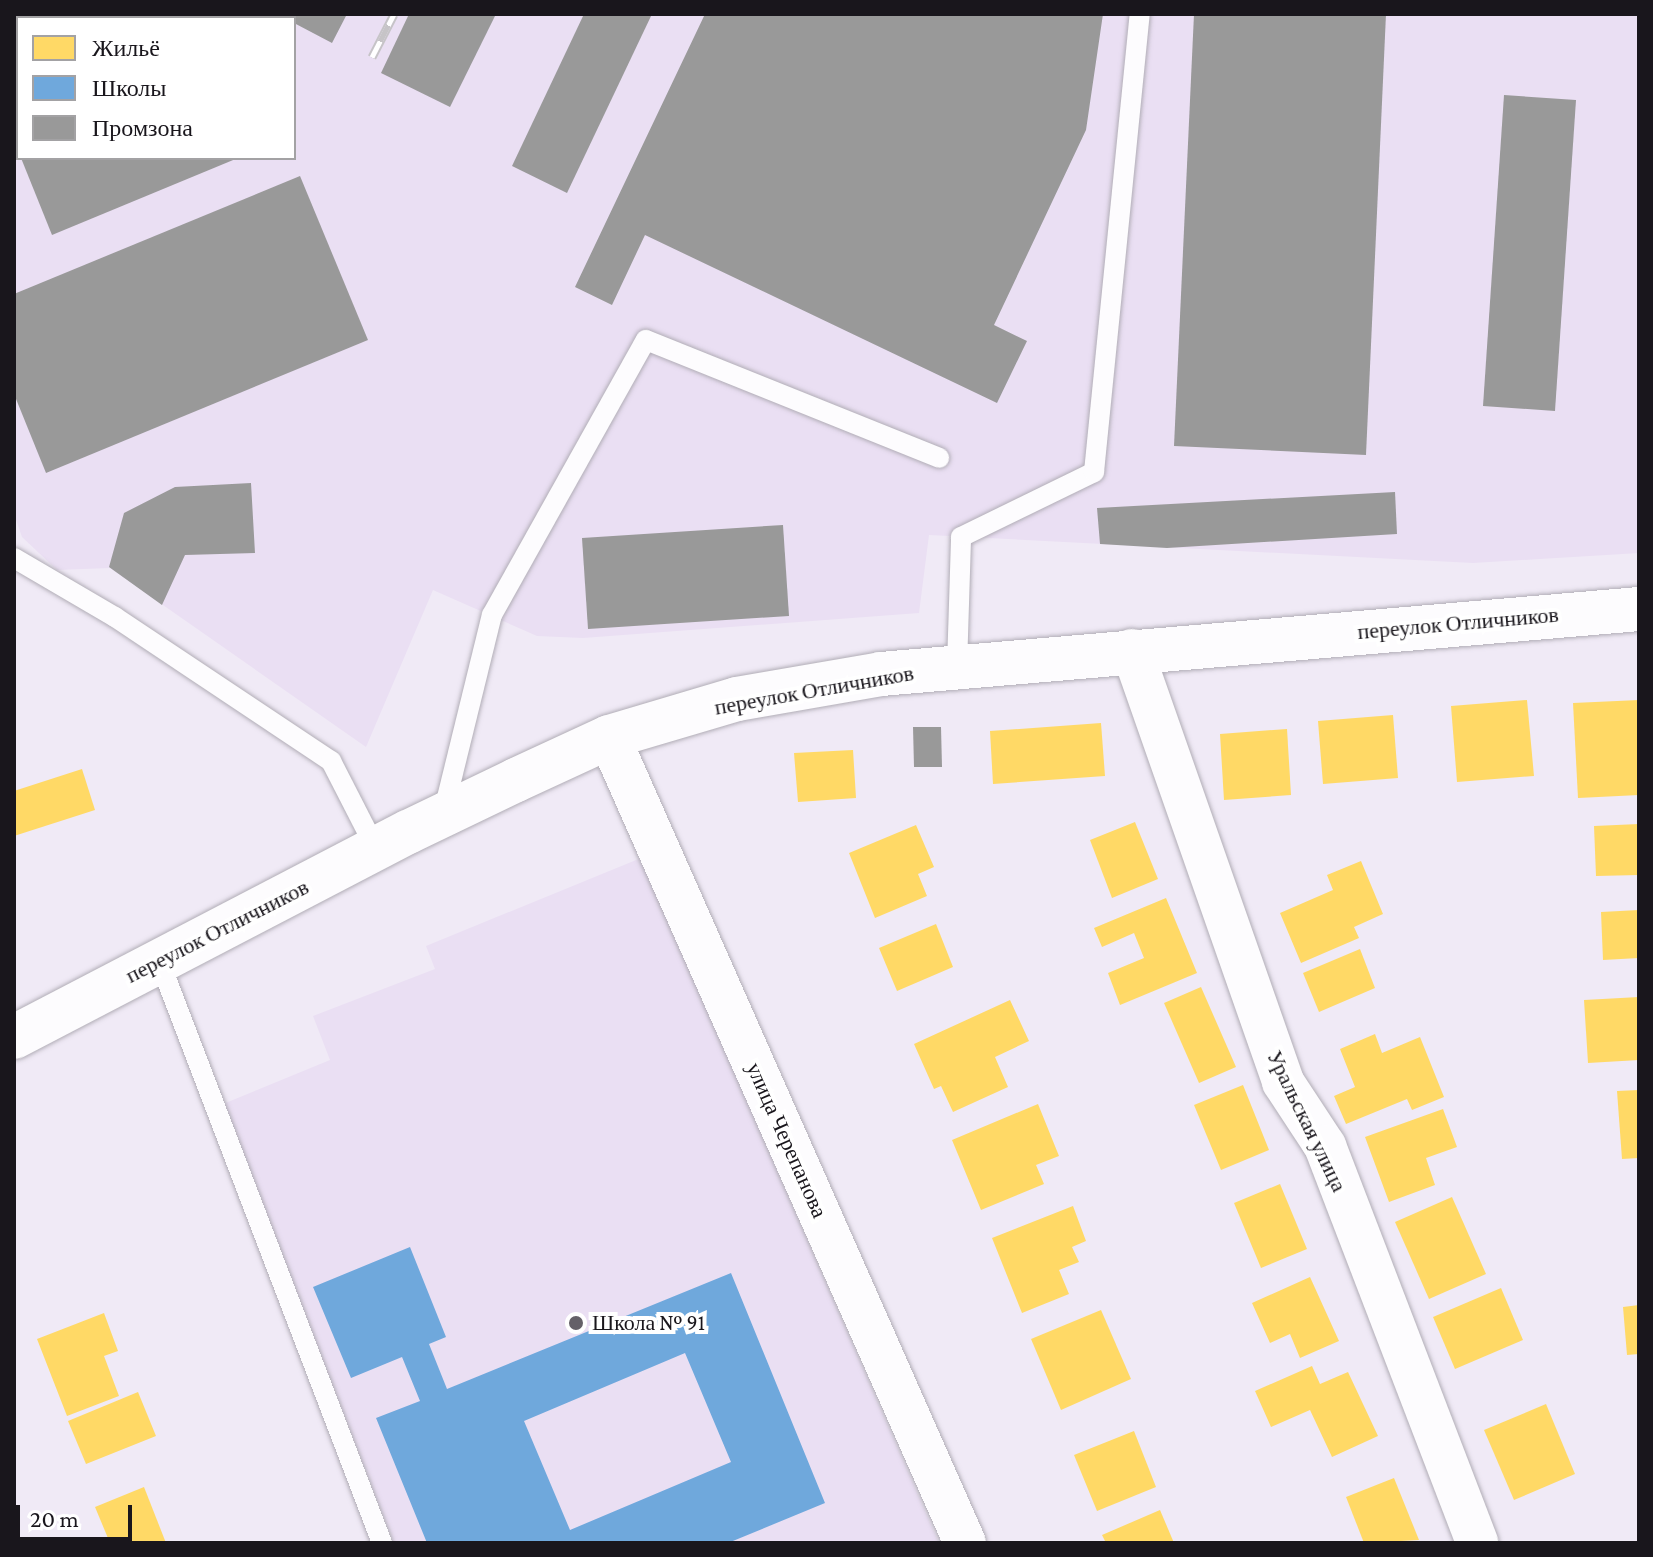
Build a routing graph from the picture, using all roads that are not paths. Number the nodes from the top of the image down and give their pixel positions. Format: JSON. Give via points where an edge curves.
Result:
{"nodes":[{"id":1,"x":1140,"y":14,"type":"edge"},
{"id":2,"x":939,"y":458,"type":"dead end"},
{"id":3,"x":14,"y":558,"type":"edge"},
{"id":4,"x":1639,"y":609,"type":"edge"},
{"id":5,"x":1132,"y":650,"type":"junction"},
{"id":6,"x":957,"y":667,"type":"junction"},
{"id":7,"x":609,"y":737,"type":"junction"},
{"id":8,"x":443,"y":814,"type":"junction"},
{"id":9,"x":376,"y":849,"type":"junction"},
{"id":10,"x":159,"y":960,"type":"junction"},
{"id":11,"x":14,"y":1037,"type":"edge"},
{"id":12,"x":382,"y":1543,"type":"edge"},
{"id":13,"x":964,"y":1543,"type":"edge"},
{"id":14,"x":1477,"y":1543,"type":"edge"}],
"edges":[{"from":1,"to":6,"type":"lane","via":[[1094,472],[961,537]]},
{"from":2,"to":8,"type":"lane","via":[[646,340],[492,615]]},
{"from":3,"to":9,"type":"lane","via":[[115,617],[331,761]]},
{"from":4,"to":5,"type":"main road","name":"переулок Отличников"},
{"from":5,"to":6,"type":"main road","name":"переулок Отличников"},
{"from":5,"to":14,"type":"street","name":"Уральская улица","via":[[1283,1082],[1325,1146]]},
{"from":6,"to":7,"type":"main road","name":"переулок Отличников","via":[[881,674],[737,699]]},
{"from":7,"to":8,"type":"main road","name":"переулок Отличников"},
{"from":7,"to":13,"type":"street","name":"улица Черепанова"},
{"from":8,"to":9,"type":"main road","name":"переулок Отличников"},
{"from":9,"to":10,"type":"main road","name":"переулок Отличников"},
{"from":10,"to":11,"type":"main road","name":"переулок Отличников"},
{"from":10,"to":12,"type":"lane"}]}
